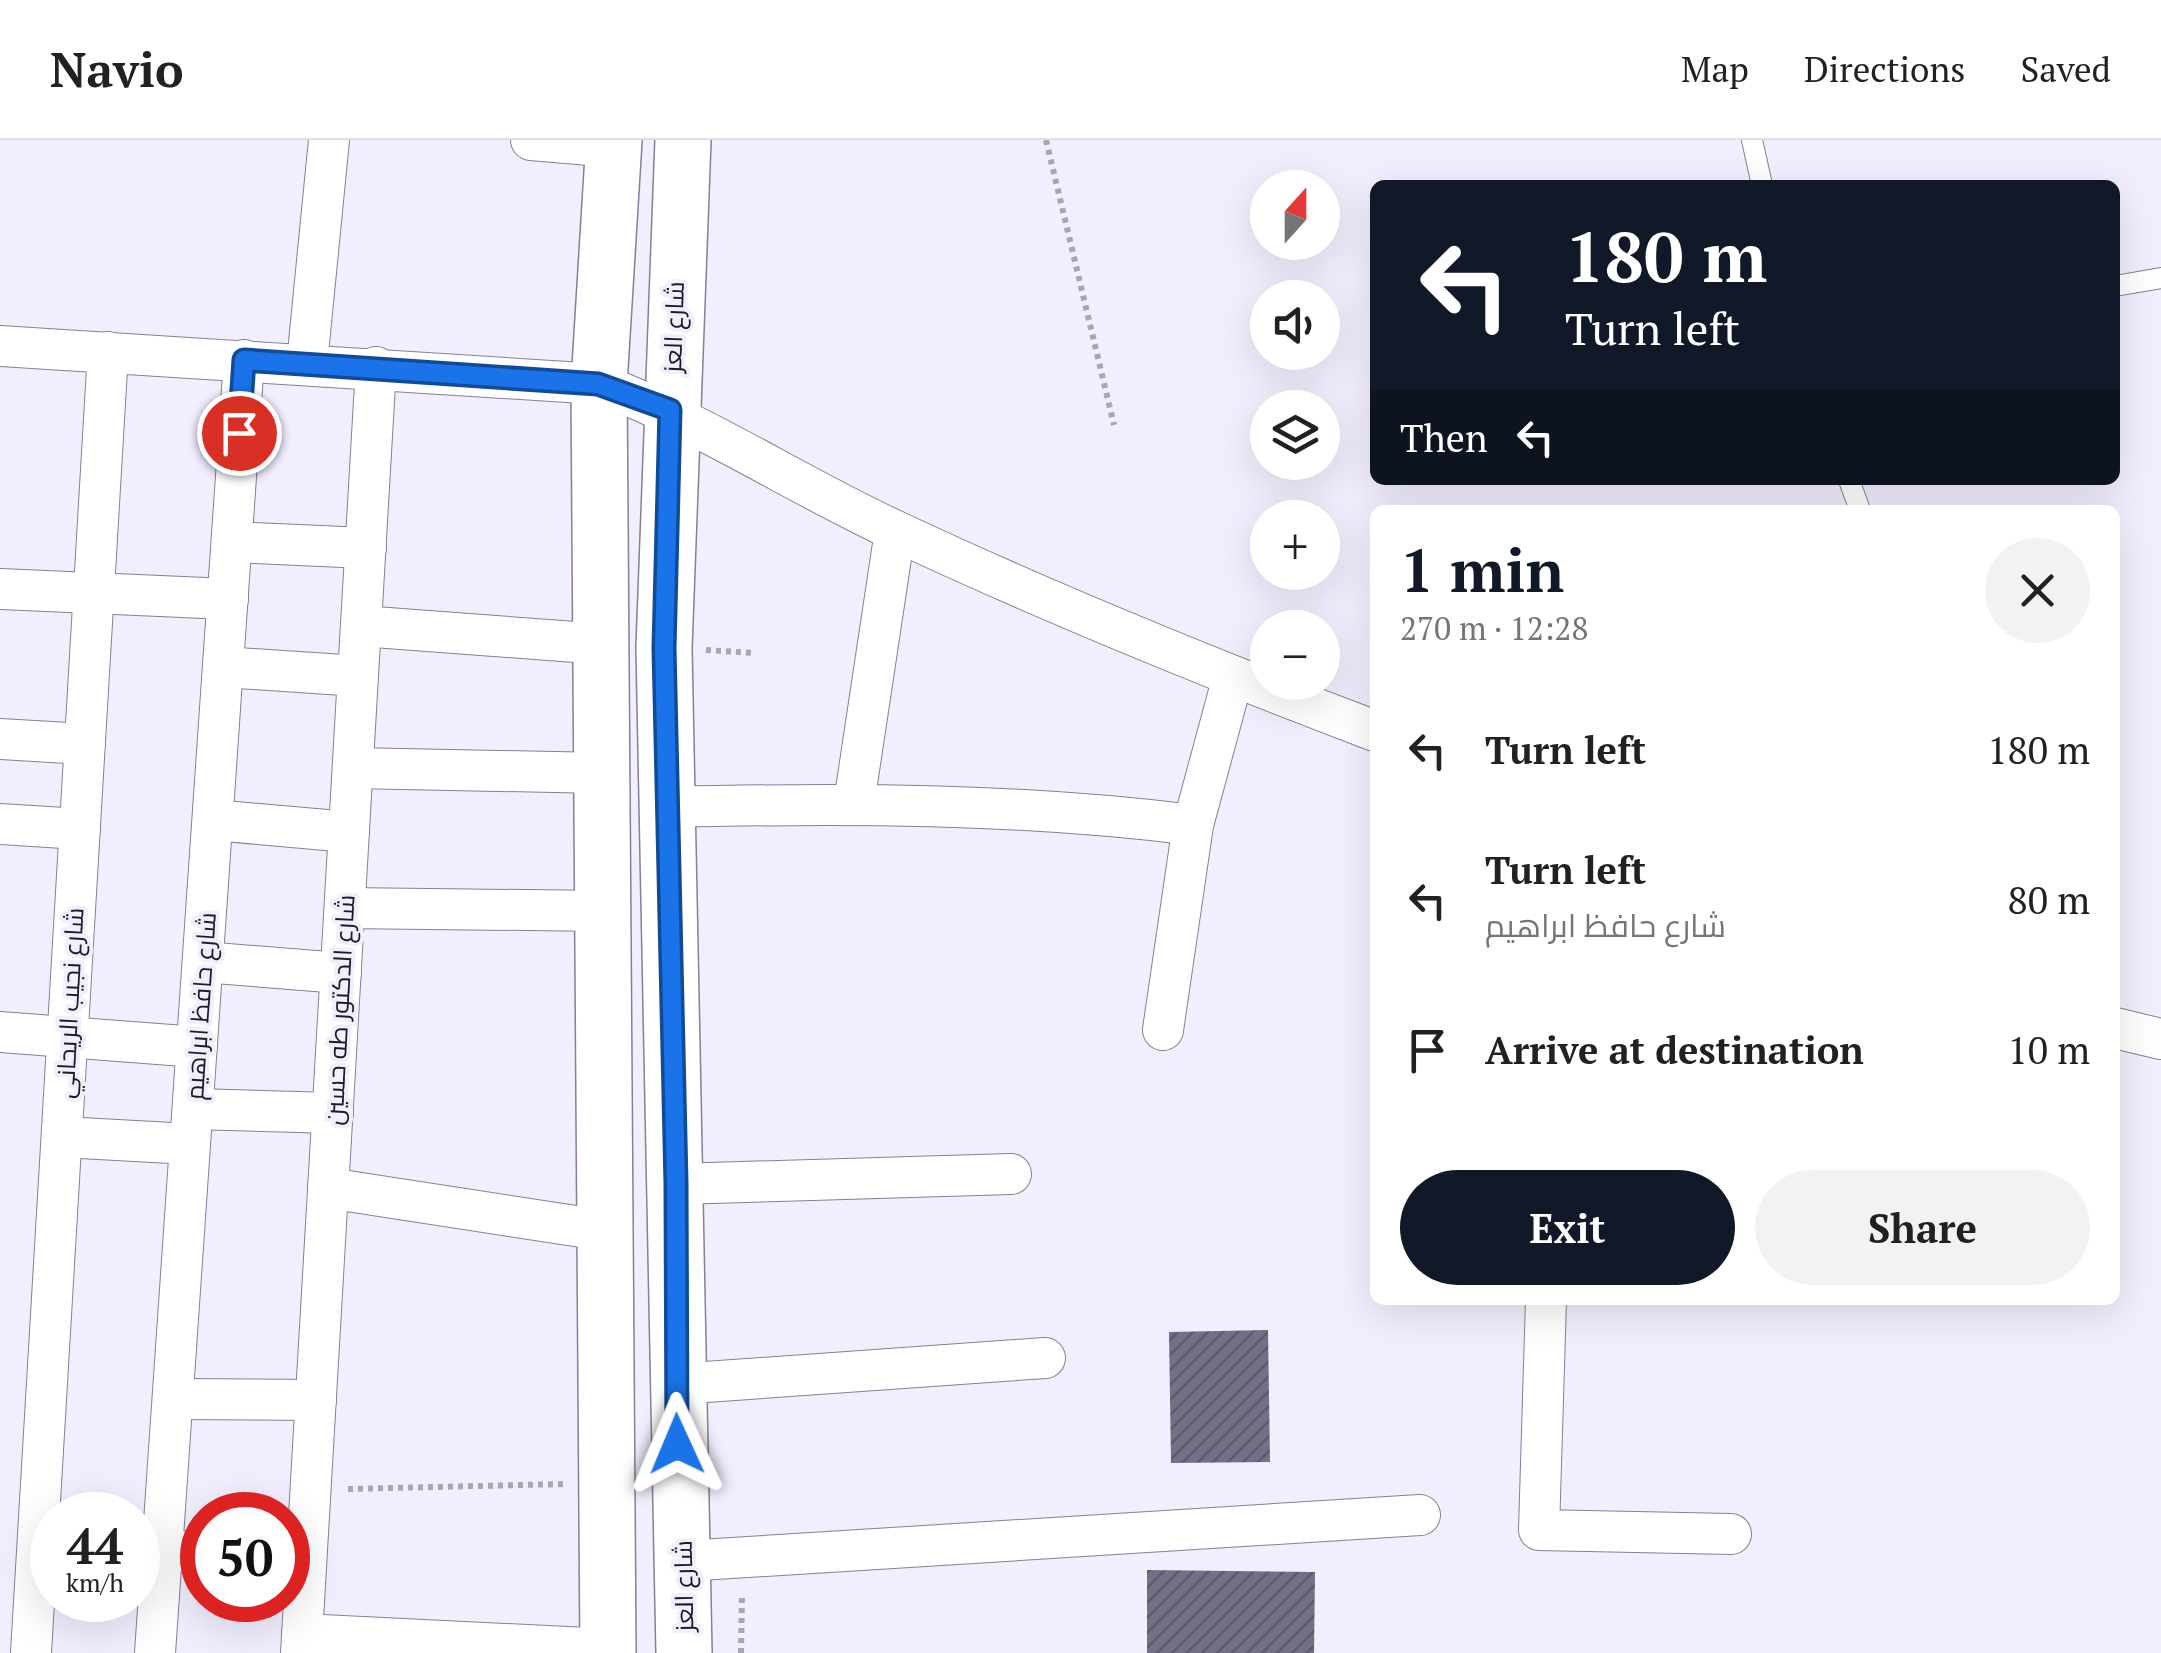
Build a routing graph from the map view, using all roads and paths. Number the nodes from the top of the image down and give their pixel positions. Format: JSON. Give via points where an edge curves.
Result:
{"nodes":[{"id":1,"x":329,"y":140,"type":"edge"},
{"id":2,"x":530,"y":140,"type":"edge"},
{"id":3,"x":682,"y":140,"type":"edge"},
{"id":4,"x":1046,"y":140,"type":"edge"},
{"id":5,"x":1752,"y":140,"type":"edge"},
{"id":6,"x":614,"y":144,"type":"edge"},
{"id":7,"x":1761,"y":180,"type":"edge"},
{"id":8,"x":2161,"y":278,"type":"edge"},
{"id":9,"x":2120,"y":285,"type":"edge"},
{"id":10,"x":0,"y":346,"type":"edge"},
{"id":11,"x":108,"y":352,"type":"junction"},
{"id":12,"x":244,"y":360,"type":"junction"},
{"id":13,"x":307,"y":363,"type":"junction"},
{"id":14,"x":376,"y":367,"type":"junction"},
{"id":15,"x":598,"y":384,"type":"junction"},
{"id":16,"x":670,"y":410,"type":"junction"},
{"id":17,"x":1114,"y":425,"type":"dead end"},
{"id":18,"x":895,"y":531,"type":"junction"},
{"id":19,"x":232,"y":542,"type":"junction"},
{"id":20,"x":366,"y":548,"type":"junction"},
{"id":21,"x":0,"y":589,"type":"edge"},
{"id":22,"x":94,"y":593,"type":"junction"},
{"id":23,"x":228,"y":599,"type":"junction"},
{"id":24,"x":362,"y":626,"type":"junction"},
{"id":25,"x":602,"y":644,"type":"junction"},
{"id":26,"x":223,"y":668,"type":"junction"},
{"id":27,"x":358,"y":676,"type":"junction"},
{"id":28,"x":1233,"y":677,"type":"junction"},
{"id":29,"x":1370,"y":728,"type":"edge"},
{"id":30,"x":0,"y":739,"type":"edge"},
{"id":31,"x":85,"y":744,"type":"junction"},
{"id":32,"x":352,"y":768,"type":"junction"},
{"id":33,"x":602,"y":773,"type":"junction"},
{"id":34,"x":854,"y":803,"type":"junction"},
{"id":35,"x":667,"y":807,"type":"junction"},
{"id":36,"x":212,"y":820,"type":"junction"},
{"id":37,"x":0,"y":824,"type":"edge"},
{"id":38,"x":1193,"y":825,"type":"junction"},
{"id":39,"x":80,"y":829,"type":"junction"},
{"id":40,"x":349,"y":832,"type":"junction"},
{"id":41,"x":345,"y":908,"type":"junction"},
{"id":42,"x":606,"y":911,"type":"junction"},
{"id":43,"x":203,"y":962,"type":"junction"},
{"id":44,"x":341,"y":973,"type":"junction"},
{"id":45,"x":2120,"y":1029,"type":"edge"},
{"id":46,"x":1163,"y":1030,"type":"dead end"},
{"id":47,"x":0,"y":1032,"type":"edge"},
{"id":48,"x":67,"y":1037,"type":"junction"},
{"id":49,"x":2161,"y":1039,"type":"edge"},
{"id":50,"x":197,"y":1047,"type":"junction"},
{"id":51,"x":333,"y":1114,"type":"junction"},
{"id":52,"x":192,"y":1126,"type":"junction"},
{"id":53,"x":62,"y":1137,"type":"junction"},
{"id":54,"x":1011,"y":1174,"type":"dead end"},
{"id":55,"x":676,"y":1184,"type":"junction"},
{"id":56,"x":328,"y":1188,"type":"junction"},
{"id":57,"x":608,"y":1231,"type":"junction"},
{"id":58,"x":1546,"y":1305,"type":"edge"},
{"id":59,"x":1045,"y":1358,"type":"dead end"},
{"id":60,"x":676,"y":1384,"type":"junction"},
{"id":61,"x":172,"y":1398,"type":"junction"},
{"id":62,"x":316,"y":1400,"type":"junction"},
{"id":63,"x":678,"y":1474,"type":"junction"},
{"id":64,"x":606,"y":1483,"type":"junction"},
{"id":65,"x":311,"y":1490,"type":"junction"},
{"id":66,"x":310,"y":1495,"type":"edge"},
{"id":67,"x":1420,"y":1515,"type":"dead end"},
{"id":68,"x":1731,"y":1534,"type":"dead end"},
{"id":69,"x":162,"y":1550,"type":"junction"},
{"id":70,"x":180,"y":1551,"type":"edge"},
{"id":71,"x":742,"y":1557,"type":"junction"},
{"id":72,"x":684,"y":1561,"type":"junction"},
{"id":73,"x":302,"y":1644,"type":"edge"},
{"id":74,"x":608,"y":1651,"type":"edge"},
{"id":75,"x":31,"y":1653,"type":"edge"},
{"id":76,"x":155,"y":1653,"type":"edge"},
{"id":77,"x":684,"y":1653,"type":"edge"},
{"id":78,"x":741,"y":1653,"type":"edge"}],
"edges":[{"from":1,"to":13,"type":"street"},
{"from":2,"to":6,"type":"street"},
{"from":3,"to":16,"type":"main road","name":"شارع العز"},
{"from":4,"to":17,"type":"path"},
{"from":5,"to":7,"type":"lane"},
{"from":6,"to":15,"type":"main road"},
{"from":8,"to":9,"type":"lane"},
{"from":10,"to":11,"type":"street"},
{"from":11,"to":12,"type":"street"},
{"from":11,"to":22,"type":"street","name":"شارع نجيب الريحاني"},
{"from":12,"to":13,"type":"street"},
{"from":12,"to":19,"type":"street","name":"شارع حافظ ابراهيم"},
{"from":13,"to":14,"type":"street"},
{"from":14,"to":15,"type":"street"},
{"from":14,"to":20,"type":"street","name":"شارع الدكتور طه حسين"},
{"from":15,"to":16,"type":"street"},
{"from":15,"to":25,"type":"main road"},
{"from":16,"to":18,"type":"street"},
{"from":16,"to":35,"type":"main road","name":"شارع العز"},
{"from":18,"to":28,"type":"street"},
{"from":18,"to":34,"type":"street"},
{"from":19,"to":20,"type":"street"},
{"from":19,"to":23,"type":"street","name":"شارع حافظ ابراهيم"},
{"from":20,"to":24,"type":"street","name":"شارع الدكتور طه حسين"},
{"from":21,"to":22,"type":"street"},
{"from":22,"to":23,"type":"street"},
{"from":22,"to":31,"type":"street","name":"شارع نجيب الريحاني"},
{"from":23,"to":26,"type":"street","name":"شارع حافظ ابراهيم"},
{"from":24,"to":25,"type":"street"},
{"from":24,"to":27,"type":"street","name":"شارع الدكتور طه حسين"},
{"from":25,"to":33,"type":"main road"},
{"from":26,"to":27,"type":"street"},
{"from":26,"to":36,"type":"street","name":"شارع حافظ ابراهيم"},
{"from":27,"to":32,"type":"street","name":"شارع الدكتور طه حسين"},
{"from":28,"to":29,"type":"street"},
{"from":28,"to":38,"type":"street"},
{"from":30,"to":31,"type":"street"},
{"from":31,"to":39,"type":"street","name":"شارع نجيب الريحاني"},
{"from":32,"to":33,"type":"street"},
{"from":32,"to":40,"type":"street","name":"شارع الدكتور طه حسين"},
{"from":33,"to":42,"type":"main road"},
{"from":34,"to":35,"type":"street"},
{"from":34,"to":38,"type":"street","via":[[1071,810]]},
{"from":35,"to":55,"type":"main road","name":"شارع العز"},
{"from":36,"to":40,"type":"street"},
{"from":36,"to":43,"type":"street","name":"شارع حافظ ابراهيم"},
{"from":37,"to":39,"type":"street"},
{"from":38,"to":46,"type":"street"},
{"from":39,"to":48,"type":"street","name":"شارع نجيب الريحاني"},
{"from":40,"to":41,"type":"street","name":"شارع الدكتور طه حسين"},
{"from":41,"to":42,"type":"street"},
{"from":41,"to":44,"type":"street","name":"شارع الدكتور طه حسين"},
{"from":42,"to":57,"type":"main road"},
{"from":43,"to":44,"type":"street"},
{"from":43,"to":50,"type":"street","name":"شارع حافظ ابراهيم"},
{"from":44,"to":51,"type":"street","name":"شارع الدكتور طه حسين"},
{"from":45,"to":49,"type":"street"},
{"from":47,"to":48,"type":"street"},
{"from":48,"to":50,"type":"street"},
{"from":48,"to":53,"type":"street","name":"شارع نجيب الريحاني"},
{"from":50,"to":52,"type":"street","name":"شارع حافظ ابراهيم"},
{"from":51,"to":52,"type":"street"},
{"from":51,"to":56,"type":"street","name":"شارع الدكتور طه حسين"},
{"from":52,"to":53,"type":"street"},
{"from":52,"to":61,"type":"street","name":"شارع حافظ ابراهيم"},
{"from":53,"to":75,"type":"street","name":"شارع نجيب الريحاني"},
{"from":54,"to":55,"type":"street"},
{"from":55,"to":60,"type":"main road","name":"شارع العز"},
{"from":56,"to":57,"type":"street"},
{"from":56,"to":62,"type":"street","name":"شارع الدكتور طه حسين"},
{"from":57,"to":64,"type":"main road"},
{"from":58,"to":68,"type":"street","via":[[1539,1530]]},
{"from":59,"to":60,"type":"street"},
{"from":60,"to":63,"type":"main road","name":"شارع العز"},
{"from":61,"to":62,"type":"street"},
{"from":61,"to":69,"type":"street","name":"شارع حافظ ابراهيم"},
{"from":62,"to":65,"type":"street","name":"شارع الدكتور طه حسين"},
{"from":63,"to":64,"type":"main road"},
{"from":63,"to":72,"type":"main road","name":"شارع العز"},
{"from":64,"to":65,"type":"path"},
{"from":64,"to":74,"type":"main road"},
{"from":65,"to":66,"type":"street","name":"شارع الدكتور طه حسين"},
{"from":67,"to":71,"type":"street"},
{"from":69,"to":70,"type":"street"},
{"from":69,"to":76,"type":"street","name":"شارع حافظ ابراهيم"},
{"from":71,"to":72,"type":"street"},
{"from":71,"to":78,"type":"path"},
{"from":72,"to":77,"type":"main road","name":"شارع العز"},
{"from":73,"to":74,"type":"street"}]}
